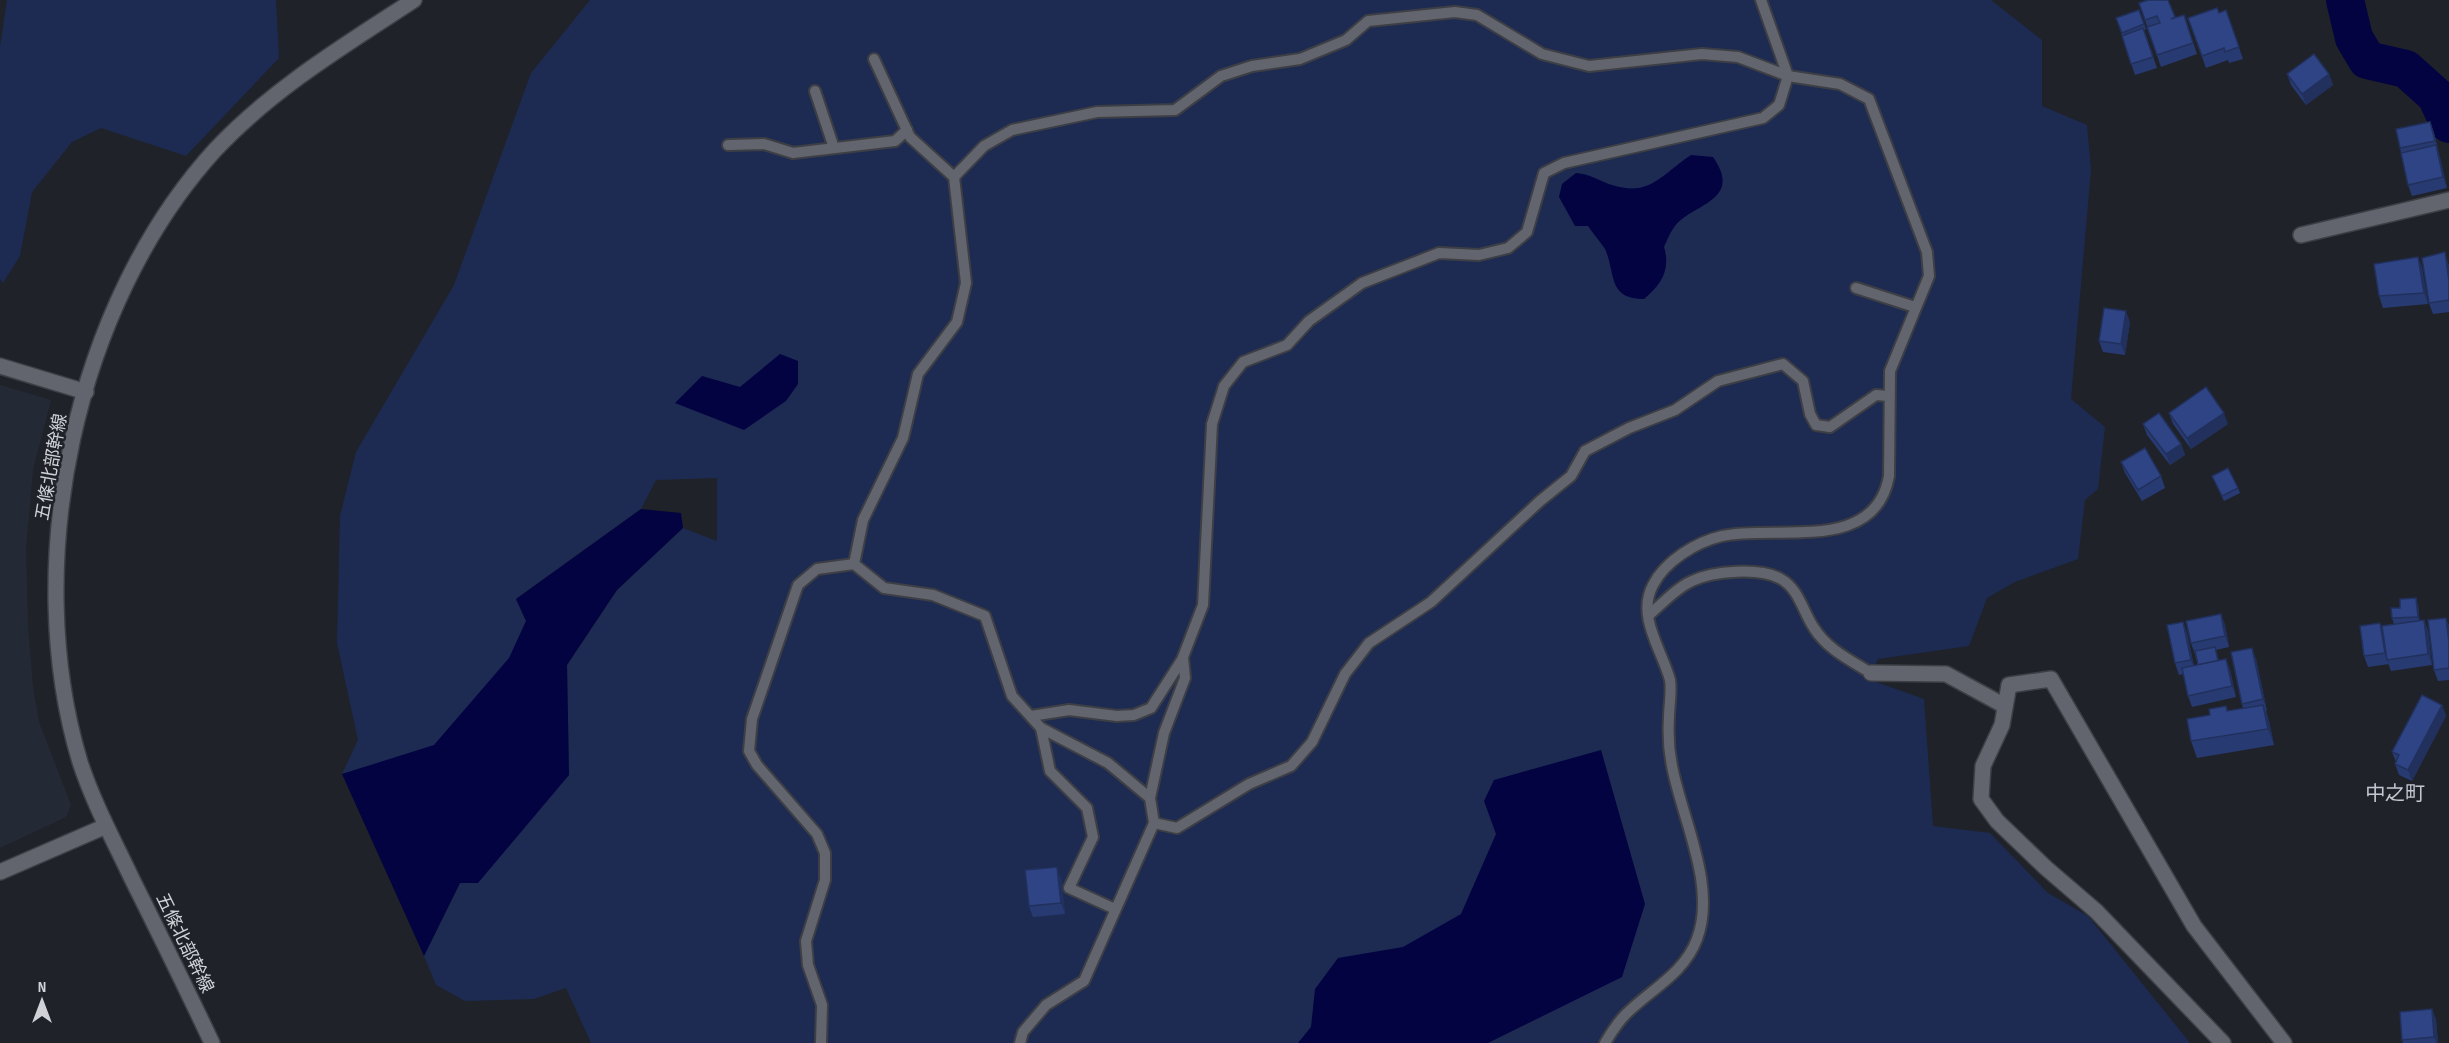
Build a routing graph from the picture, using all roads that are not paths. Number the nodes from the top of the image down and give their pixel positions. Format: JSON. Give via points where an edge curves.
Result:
{"nodes":[{"id":1,"x":414,"y":0,"type":"edge"},
{"id":2,"x":1761,"y":0,"type":"edge"},
{"id":3,"x":874,"y":59,"type":"dead end"},
{"id":4,"x":1788,"y":76,"type":"junction"},
{"id":5,"x":815,"y":92,"type":"dead end"},
{"id":6,"x":907,"y":130,"type":"junction"},
{"id":7,"x":728,"y":145,"type":"dead end"},
{"id":8,"x":834,"y":148,"type":"junction"},
{"id":9,"x":954,"y":177,"type":"junction"},
{"id":10,"x":2449,"y":200,"type":"edge"},
{"id":11,"x":2301,"y":236,"type":"dead end"},
{"id":12,"x":1856,"y":288,"type":"dead end"},
{"id":13,"x":1915,"y":307,"type":"junction"},
{"id":14,"x":0,"y":366,"type":"edge"},
{"id":15,"x":86,"y":392,"type":"junction"},
{"id":16,"x":1890,"y":396,"type":"junction"},
{"id":17,"x":854,"y":564,"type":"junction"},
{"id":18,"x":1649,"y":615,"type":"junction"},
{"id":19,"x":1184,"y":657,"type":"junction"},
{"id":20,"x":1871,"y":673,"type":"joint"},
{"id":21,"x":2005,"y":706,"type":"junction"},
{"id":22,"x":1031,"y":716,"type":"junction"},
{"id":23,"x":1041,"y":728,"type":"junction"},
{"id":24,"x":1150,"y":798,"type":"junction"},
{"id":25,"x":1154,"y":823,"type":"junction"},
{"id":26,"x":106,"y":826,"type":"junction"},
{"id":27,"x":0,"y":872,"type":"edge"},
{"id":28,"x":1115,"y":909,"type":"junction"},
{"id":29,"x":212,"y":1043,"type":"edge"},
{"id":30,"x":821,"y":1043,"type":"edge"},
{"id":31,"x":1020,"y":1043,"type":"edge"},
{"id":32,"x":1605,"y":1043,"type":"edge"},
{"id":33,"x":2223,"y":1043,"type":"edge"},
{"id":34,"x":2284,"y":1043,"type":"edge"}],
"edges":[{"from":1,"to":15,"type":"street","name":"五條北部幹線","via":[[282,90],[216,149],[178,195],[120,292]]},
{"from":2,"to":4,"type":"lane"},
{"from":3,"to":6,"type":"lane"},
{"from":4,"to":9,"type":"lane","via":[[1738,57],[1702,54],[1589,66],[1542,54],[1477,15],[1455,12],[1368,21],[1346,40],[1300,59],[1221,75],[1175,110],[1097,112],[1012,130],[984,147]]},
{"from":4,"to":13,"type":"lane","via":[[1840,84],[1869,99],[1927,252],[1929,276]]},
{"from":4,"to":19,"type":"lane","via":[[1779,105],[1763,118],[1564,164],[1544,173],[1527,232],[1508,248],[1479,255],[1439,253],[1362,283],[1310,321],[1287,345],[1243,362],[1224,386],[1212,424],[1203,605]]},
{"from":5,"to":8,"type":"lane"},
{"from":6,"to":8,"type":"lane","via":[[895,141]]},
{"from":6,"to":9,"type":"lane","via":[[910,138]]},
{"from":7,"to":8,"type":"lane","via":[[765,144],[794,153]]},
{"from":9,"to":17,"type":"lane","via":[[966,283],[957,322],[918,374],[903,438],[863,520]]},
{"from":10,"to":11,"type":"street"},
{"from":12,"to":13,"type":"lane"},
{"from":13,"to":16,"type":"lane","via":[[1890,371]]},
{"from":14,"to":15,"type":"street"},
{"from":15,"to":26,"type":"street","name":"五條北部幹線","via":[[71,444],[62,508],[58,624],[66,711],[81,765]]},
{"from":16,"to":18,"type":"lane","via":[[1890,476],[1887,492],[1875,506],[1858,521],[1836,529],[1807,534],[1722,536],[1692,547],[1653,584],[1647,602]]},
{"from":16,"to":25,"type":"lane","via":[[1876,395],[1830,427],[1816,425],[1803,381],[1783,364],[1718,381],[1675,410],[1585,451],[1571,477],[1431,602],[1369,643],[1345,674],[1312,742],[1291,766],[1249,784],[1177,828]]},
{"from":17,"to":22,"type":"lane","via":[[884,588],[933,595],[985,616],[1012,696]]},
{"from":17,"to":30,"type":"lane","via":[[817,569],[798,585],[752,718],[749,751],[817,834],[825,852],[825,880],[806,941],[808,965],[822,1005]]},
{"from":18,"to":20,"type":"lane","via":[[1690,581],[1713,574],[1755,572],[1782,579],[1799,598],[1814,629],[1836,652]]},
{"from":18,"to":32,"type":"lane","via":[[1670,682],[1672,765],[1702,884],[1703,912],[1697,939],[1679,970],[1625,1015]]},
{"from":19,"to":22,"type":"lane","via":[[1151,708],[1134,715],[1069,710]]},
{"from":19,"to":24,"type":"lane","via":[[1185,678],[1164,733]]},
{"from":20,"to":21,"type":"street","via":[[1946,674]]},
{"from":21,"to":33,"type":"street","via":[[2002,725],[1983,766],[1981,799],[1997,821],[2096,911]]},
{"from":21,"to":34,"type":"street","via":[[2009,685],[2051,679],[2194,926]]},
{"from":22,"to":23,"type":"lane"},
{"from":23,"to":24,"type":"lane","via":[[1108,763]]},
{"from":23,"to":28,"type":"lane","via":[[1050,771],[1087,807],[1093,837],[1069,888]]},
{"from":24,"to":25,"type":"lane"},
{"from":25,"to":28,"type":"lane"},
{"from":26,"to":27,"type":"street"},
{"from":26,"to":29,"type":"street","name":"五條北部幹線"},
{"from":28,"to":31,"type":"lane","via":[[1083,981],[1046,1005],[1023,1032]]}]}
